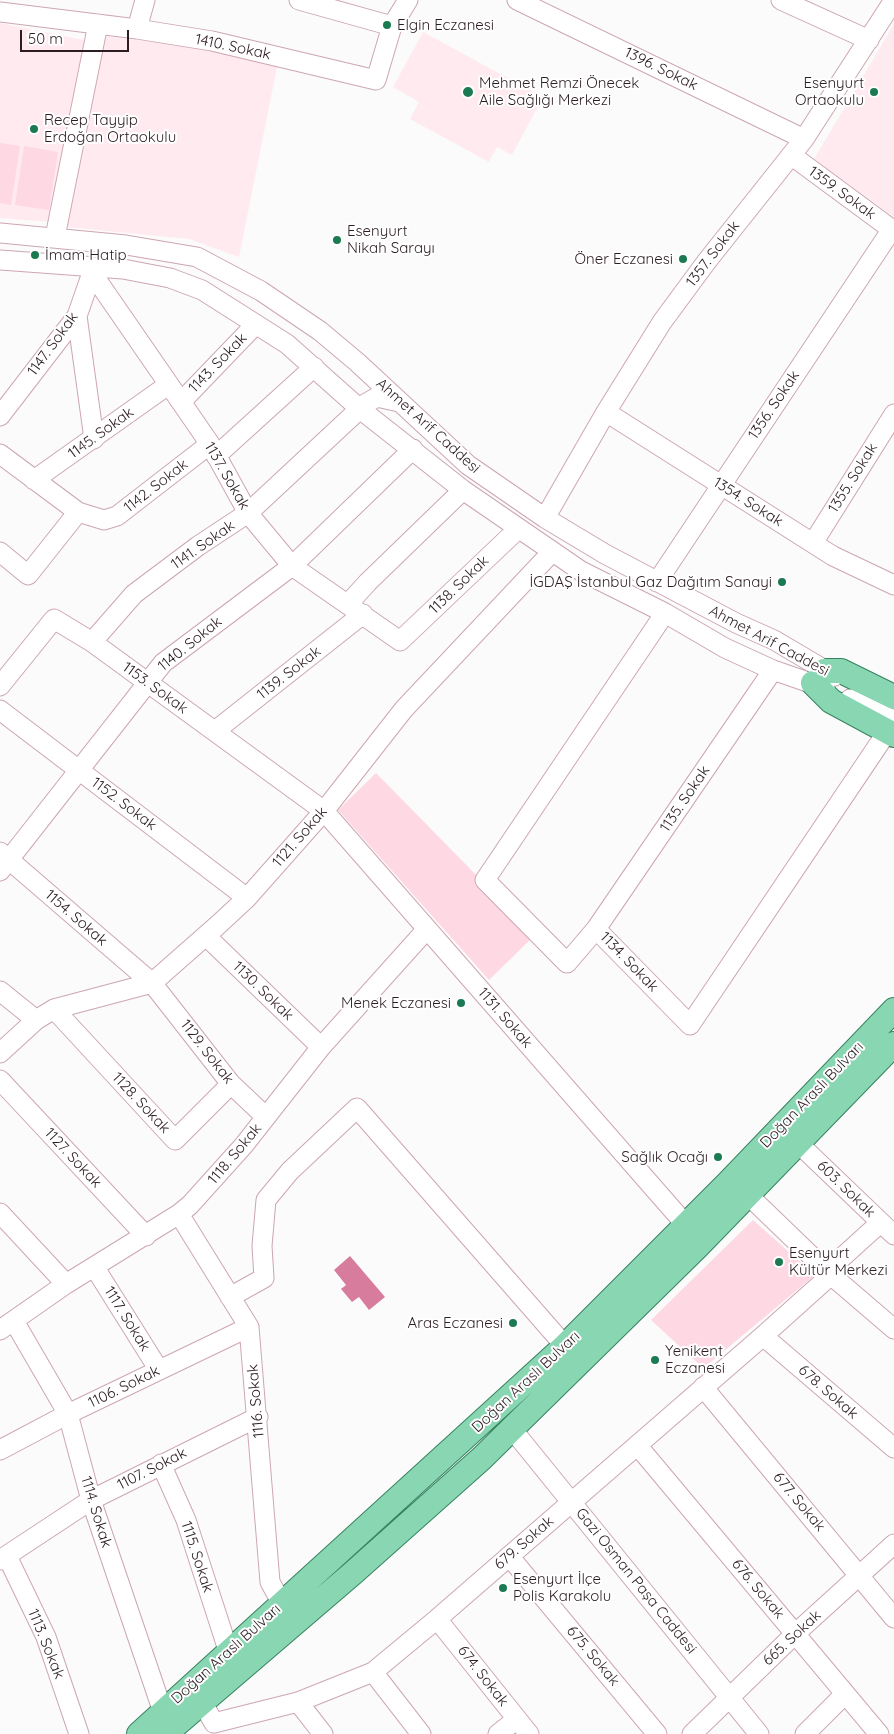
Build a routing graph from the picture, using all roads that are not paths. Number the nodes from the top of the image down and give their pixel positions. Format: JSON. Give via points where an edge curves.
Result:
{"nodes":[{"id":1,"x":144,"y":0,"type":"edge"},
{"id":2,"x":299,"y":0,"type":"edge"},
{"id":3,"x":408,"y":0,"type":"edge"},
{"id":4,"x":517,"y":0,"type":"edge"},
{"id":5,"x":781,"y":0,"type":"edge"},
{"id":6,"x":894,"y":0,"type":"edge"},
{"id":7,"x":0,"y":12,"type":"edge"},
{"id":8,"x":98,"y":24,"type":"junction"},
{"id":9,"x":392,"y":26,"type":"junction"},
{"id":10,"x":137,"y":29,"type":"junction"},
{"id":11,"x":869,"y":40,"type":"junction"},
{"id":12,"x":804,"y":139,"type":"junction"},
{"id":13,"x":791,"y":155,"type":"junction"},
{"id":14,"x":893,"y":230,"type":"edge"},
{"id":15,"x":0,"y":233,"type":"edge"},
{"id":16,"x":55,"y":237,"type":"junction"},
{"id":17,"x":0,"y":260,"type":"edge"},
{"id":18,"x":92,"y":270,"type":"junction"},
{"id":19,"x":76,"y":316,"type":"junction"},
{"id":20,"x":255,"y":325,"type":"junction"},
{"id":21,"x":314,"y":367,"type":"junction"},
{"id":22,"x":168,"y":385,"type":"junction"},
{"id":23,"x":181,"y":402,"type":"junction"},
{"id":24,"x":400,"y":402,"type":"junction"},
{"id":25,"x":360,"y":409,"type":"junction"},
{"id":26,"x":606,"y":412,"type":"junction"},
{"id":27,"x":894,"y":414,"type":"edge"},
{"id":28,"x":0,"y":416,"type":"edge"},
{"id":29,"x":94,"y":439,"type":"junction"},
{"id":30,"x":413,"y":449,"type":"junction"},
{"id":31,"x":213,"y":450,"type":"junction"},
{"id":32,"x":0,"y":454,"type":"edge"},
{"id":33,"x":34,"y":480,"type":"junction"},
{"id":34,"x":721,"y":485,"type":"junction"},
{"id":35,"x":463,"y":490,"type":"junction"},
{"id":36,"x":78,"y":512,"type":"junction"},
{"id":37,"x":248,"y":513,"type":"junction"},
{"id":38,"x":544,"y":518,"type":"junction"},
{"id":39,"x":518,"y":529,"type":"junction"},
{"id":40,"x":813,"y":543,"type":"junction"},
{"id":41,"x":0,"y":552,"type":"edge"},
{"id":42,"x":552,"y":552,"type":"junction"},
{"id":43,"x":292,"y":566,"type":"junction"},
{"id":44,"x":657,"y":582,"type":"junction"},
{"id":45,"x":894,"y":584,"type":"edge"},
{"id":46,"x":355,"y":609,"type":"junction"},
{"id":47,"x":665,"y":613,"type":"junction"},
{"id":48,"x":736,"y":623,"type":"junction"},
{"id":49,"x":400,"y":641,"type":"joint"},
{"id":50,"x":92,"y":642,"type":"junction"},
{"id":51,"x":726,"y":648,"type":"junction"},
{"id":52,"x":773,"y":670,"type":"junction"},
{"id":53,"x":818,"y":677,"type":"junction"},
{"id":54,"x":146,"y":683,"type":"junction"},
{"id":55,"x":0,"y":686,"type":"edge"},
{"id":56,"x":894,"y":697,"type":"edge"},
{"id":57,"x":894,"y":706,"type":"edge"},
{"id":58,"x":0,"y":710,"type":"edge"},
{"id":59,"x":892,"y":729,"type":"edge"},
{"id":60,"x":215,"y":731,"type":"junction"},
{"id":61,"x":79,"y":770,"type":"junction"},
{"id":62,"x":324,"y":811,"type":"junction"},
{"id":63,"x":3,"y":861,"type":"edge"},
{"id":64,"x":247,"y":898,"type":"junction"},
{"id":65,"x":427,"y":929,"type":"junction"},
{"id":66,"x":596,"y":929,"type":"junction"},
{"id":67,"x":206,"y":936,"type":"junction"},
{"id":68,"x":152,"y":983,"type":"junction"},
{"id":69,"x":0,"y":991,"type":"edge"},
{"id":70,"x":54,"y":1009,"type":"junction"},
{"id":71,"x":894,"y":1010,"type":"edge"},
{"id":72,"x":36,"y":1020,"type":"junction"},
{"id":73,"x":894,"y":1044,"type":"edge"},
{"id":74,"x":321,"y":1047,"type":"junction"},
{"id":75,"x":0,"y":1054,"type":"edge"},
{"id":76,"x":0,"y":1080,"type":"edge"},
{"id":77,"x":231,"y":1084,"type":"junction"},
{"id":78,"x":266,"y":1117,"type":"junction"},
{"id":79,"x":798,"y":1143,"type":"junction"},
{"id":80,"x":747,"y":1194,"type":"junction"},
{"id":81,"x":0,"y":1213,"type":"edge"},
{"id":82,"x":179,"y":1214,"type":"junction"},
{"id":83,"x":686,"y":1225,"type":"junction"},
{"id":84,"x":887,"y":1229,"type":"edge"},
{"id":85,"x":146,"y":1236,"type":"junction"},
{"id":86,"x":95,"y":1268,"type":"junction"},
{"id":87,"x":832,"y":1275,"type":"junction"},
{"id":88,"x":66,"y":1284,"type":"junction"},
{"id":89,"x":230,"y":1297,"type":"junction"},
{"id":90,"x":7,"y":1325,"type":"edge"},
{"id":91,"x":249,"y":1327,"type":"junction"},
{"id":92,"x":894,"y":1329,"type":"edge"},
{"id":93,"x":762,"y":1336,"type":"junction"},
{"id":94,"x":565,"y":1346,"type":"junction"},
{"id":95,"x":159,"y":1370,"type":"junction"},
{"id":96,"x":703,"y":1387,"type":"junction"},
{"id":97,"x":68,"y":1414,"type":"junction"},
{"id":98,"x":258,"y":1417,"type":"junction"},
{"id":99,"x":512,"y":1429,"type":"junction"},
{"id":100,"x":637,"y":1445,"type":"junction"},
{"id":101,"x":894,"y":1448,"type":"edge"},
{"id":102,"x":0,"y":1450,"type":"edge"},
{"id":103,"x":161,"y":1464,"type":"junction"},
{"id":104,"x":91,"y":1500,"type":"junction"},
{"id":105,"x":572,"y":1501,"type":"junction"},
{"id":106,"x":894,"y":1544,"type":"edge"},
{"id":107,"x":510,"y":1556,"type":"junction"},
{"id":108,"x":4,"y":1558,"type":"edge"},
{"id":109,"x":860,"y":1574,"type":"junction"},
{"id":110,"x":282,"y":1604,"type":"junction"},
{"id":111,"x":894,"y":1618,"type":"edge"},
{"id":112,"x":437,"y":1619,"type":"junction"},
{"id":113,"x":796,"y":1633,"type":"junction"},
{"id":114,"x":228,"y":1653,"type":"junction"},
{"id":115,"x":373,"y":1672,"type":"junction"},
{"id":116,"x":845,"y":1694,"type":"junction"},
{"id":117,"x":730,"y":1697,"type":"junction"},
{"id":118,"x":202,"y":1702,"type":"junction"},
{"id":119,"x":298,"y":1702,"type":"junction"},
{"id":120,"x":517,"y":1718,"type":"junction"},
{"id":121,"x":162,"y":1720,"type":"edge"},
{"id":122,"x":218,"y":1728,"type":"edge"},
{"id":123,"x":79,"y":1734,"type":"edge"},
{"id":124,"x":119,"y":1734,"type":"edge"},
{"id":125,"x":139,"y":1734,"type":"edge"},
{"id":126,"x":181,"y":1734,"type":"edge"},
{"id":127,"x":322,"y":1734,"type":"edge"},
{"id":128,"x":422,"y":1734,"type":"edge"},
{"id":129,"x":498,"y":1734,"type":"edge"},
{"id":130,"x":529,"y":1734,"type":"edge"},
{"id":131,"x":657,"y":1734,"type":"edge"},
{"id":132,"x":692,"y":1734,"type":"edge"},
{"id":133,"x":759,"y":1734,"type":"edge"},
{"id":134,"x":805,"y":1734,"type":"edge"},
{"id":135,"x":879,"y":1734,"type":"edge"}],
"edges":[{"from":1,"to":10,"type":"street"},
{"from":2,"to":9,"type":"street"},
{"from":3,"to":9,"type":"street"},
{"from":4,"to":12,"type":"street","name":"1396. Sokak"},
{"from":5,"to":11,"type":"street"},
{"from":6,"to":11,"type":"street","name":"1357. Sokak"},
{"from":7,"to":8,"type":"street","name":"1410. Sokak"},
{"from":8,"to":10,"type":"street","name":"1410. Sokak"},
{"from":8,"to":16,"type":"street"},
{"from":9,"to":10,"type":"street","name":"1410. Sokak","via":[[376,80],[212,41]]},
{"from":11,"to":12,"type":"street","name":"1357. Sokak"},
{"from":12,"to":13,"type":"street","name":"1357. Sokak"},
{"from":13,"to":14,"type":"street","name":"1359. Sokak"},
{"from":13,"to":26,"type":"street","name":"1357. Sokak","via":[[679,299]]},
{"from":14,"to":34,"type":"street","name":"1356. Sokak"},
{"from":15,"to":16,"type":"street","name":"Ahmet Arif Caddesi"},
{"from":16,"to":24,"type":"street","name":"Ahmet Arif Caddesi","via":[[197,257],[261,291],[306,321]]},
{"from":17,"to":18,"type":"street","name":"Ahmet Arif Caddesi"},
{"from":18,"to":19,"type":"street","name":"1147. Sokak"},
{"from":18,"to":20,"type":"street","name":"Ahmet Arif Caddesi","via":[[123,269],[170,278],[202,290]]},
{"from":18,"to":22,"type":"street","name":"1137. Sokak"},
{"from":19,"to":28,"type":"street","name":"1147. Sokak"},
{"from":19,"to":29,"type":"street"},
{"from":20,"to":21,"type":"street","name":"Ahmet Arif Caddesi","via":[[287,344]]},
{"from":20,"to":23,"type":"street","name":"1143. Sokak"},
{"from":21,"to":25,"type":"street","name":"Ahmet Arif Caddesi"},
{"from":21,"to":31,"type":"street","name":"1142. Sokak"},
{"from":22,"to":23,"type":"street","name":"1137. Sokak"},
{"from":22,"to":29,"type":"street","name":"1145. Sokak"},
{"from":23,"to":31,"type":"street","name":"1137. Sokak"},
{"from":24,"to":25,"type":"street","name":"1141. Sokak","via":[[377,397]]},
{"from":24,"to":38,"type":"street","name":"Ahmet Arif Caddesi","via":[[468,465]]},
{"from":25,"to":30,"type":"street","name":"Ahmet Arif Caddesi"},
{"from":25,"to":37,"type":"street","name":"1141. Sokak"},
{"from":26,"to":34,"type":"street","name":"1354. Sokak"},
{"from":26,"to":38,"type":"street","name":"1357. Sokak"},
{"from":27,"to":40,"type":"street","name":"1355. Sokak"},
{"from":29,"to":33,"type":"street","name":"1145. Sokak"},
{"from":30,"to":35,"type":"street","name":"Ahmet Arif Caddesi"},
{"from":30,"to":43,"type":"street","name":"1140. Sokak"},
{"from":31,"to":36,"type":"street","name":"1142. Sokak","via":[[117,516],[104,520]]},
{"from":31,"to":37,"type":"street","name":"1137. Sokak"},
{"from":32,"to":33,"type":"street","name":"1142. Sokak"},
{"from":33,"to":36,"type":"street","name":"1142. Sokak"},
{"from":34,"to":40,"type":"street","name":"1354. Sokak"},
{"from":34,"to":44,"type":"street","name":"1356. Sokak"},
{"from":35,"to":39,"type":"street","name":"Ahmet Arif Caddesi"},
{"from":35,"to":46,"type":"street","name":"1139. Sokak","via":[[368,582]]},
{"from":36,"to":41,"type":"street","via":[[28,575]]},
{"from":37,"to":43,"type":"street","name":"1137. Sokak"},
{"from":37,"to":50,"type":"street","name":"1141. Sokak","via":[[134,594]]},
{"from":38,"to":44,"type":"street","name":"Ahmet Arif Caddesi"},
{"from":39,"to":42,"type":"street","name":"Ahmet Arif Caddesi"},
{"from":39,"to":49,"type":"street","name":"1138. Sokak"},
{"from":40,"to":45,"type":"street","name":"1354. Sokak","via":[[833,556]]},
{"from":42,"to":47,"type":"street","name":"Ahmet Arif Caddesi","via":[[581,571]]},
{"from":42,"to":62,"type":"street","name":"1121. Sokak","via":[[404,709]]},
{"from":43,"to":46,"type":"street","name":"1137. Sokak"},
{"from":43,"to":54,"type":"street","name":"1140. Sokak","via":[[163,663]]},
{"from":44,"to":48,"type":"street","name":"Ahmet Arif Caddesi"},
{"from":46,"to":49,"type":"street","name":"1137. Sokak"},
{"from":46,"to":60,"type":"street","name":"1139. Sokak"},
{"from":47,"to":51,"type":"street","name":"Ahmet Arif Caddesi"},
{"from":47,"to":66,"type":"street","name":"1134. Sokak","via":[[485,880],[567,963]]},
{"from":48,"to":51,"type":"street","via":[[745,635],[736,648]]},
{"from":48,"to":53,"type":"street","name":"Ahmet Arif Caddesi","via":[[774,640]]},
{"from":50,"to":54,"type":"street","name":"1153. Sokak"},
{"from":50,"to":55,"type":"street","name":"1153. Sokak","via":[[54,619]]},
{"from":51,"to":52,"type":"street","name":"Ahmet Arif Caddesi"},
{"from":52,"to":53,"type":"street","name":"Ahmet Arif Caddesi"},
{"from":52,"to":66,"type":"street","name":"1135. Sokak"},
{"from":53,"to":56,"type":"main road","via":[[841,671]]},
{"from":53,"to":57,"type":"street","name":"Ahmet Arif Caddesi"},
{"from":53,"to":59,"type":"main road","via":[[831,701]]},
{"from":54,"to":60,"type":"street","name":"1153. Sokak"},
{"from":54,"to":61,"type":"street","name":"1140. Sokak"},
{"from":58,"to":61,"type":"street","name":"1152. Sokak"},
{"from":59,"to":66,"type":"street","name":"1134. Sokak","via":[[690,1025]]},
{"from":60,"to":62,"type":"street","name":"1153. Sokak"},
{"from":61,"to":63,"type":"street","name":"1140. Sokak"},
{"from":61,"to":64,"type":"street","name":"1152. Sokak"},
{"from":62,"to":64,"type":"street","name":"1121. Sokak"},
{"from":62,"to":65,"type":"street","name":"1131. Sokak"},
{"from":63,"to":68,"type":"street","name":"1154. Sokak"},
{"from":64,"to":67,"type":"street","name":"1121. Sokak"},
{"from":65,"to":74,"type":"street","name":"1118. Sokak"},
{"from":65,"to":83,"type":"street","name":"1131. Sokak"},
{"from":67,"to":68,"type":"street","name":"1121. Sokak"},
{"from":67,"to":74,"type":"street","name":"1130. Sokak"},
{"from":68,"to":70,"type":"street","name":"1121. Sokak"},
{"from":68,"to":77,"type":"street","name":"1129. Sokak"},
{"from":69,"to":72,"type":"street"},
{"from":70,"to":72,"type":"street","name":"1121. Sokak"},
{"from":70,"to":77,"type":"street","name":"1128. Sokak","via":[[175,1140]]},
{"from":71,"to":83,"type":"main road","name":"Doğan Araslı Bulvarı"},
{"from":72,"to":75,"type":"street","name":"1121. Sokak"},
{"from":73,"to":79,"type":"main road","name":"Doğan Araslı Bulvarı"},
{"from":74,"to":78,"type":"street","name":"1118. Sokak"},
{"from":76,"to":85,"type":"street","name":"1127. Sokak"},
{"from":77,"to":78,"type":"street","name":"1129. Sokak"},
{"from":78,"to":82,"type":"street","name":"1118. Sokak","via":[[238,1152]]},
{"from":79,"to":80,"type":"main road","name":"Doğan Araslı Bulvarı"},
{"from":79,"to":84,"type":"street","name":"603. Sokak"},
{"from":80,"to":87,"type":"street"},
{"from":80,"to":99,"type":"main road","name":"Doğan Araslı Bulvarı"},
{"from":81,"to":88,"type":"street"},
{"from":82,"to":85,"type":"street","name":"1118. Sokak"},
{"from":82,"to":89,"type":"street","name":"1116. Sokak"},
{"from":83,"to":94,"type":"main road","name":"Doğan Araslı Bulvarı"},
{"from":84,"to":87,"type":"street","name":"679. Sokak","via":[[838,1262]]},
{"from":85,"to":86,"type":"street","name":"1118. Sokak"},
{"from":86,"to":88,"type":"street","name":"1118. Sokak"},
{"from":86,"to":95,"type":"street","name":"1117. Sokak"},
{"from":87,"to":92,"type":"street"},
{"from":87,"to":93,"type":"street","name":"679. Sokak"},
{"from":88,"to":90,"type":"street","name":"1118. Sokak"},
{"from":89,"to":91,"type":"street","name":"1116. Sokak"},
{"from":89,"to":94,"type":"street","via":[[264,1278],[262,1246],[266,1200],[290,1170],[357,1108]]},
{"from":90,"to":97,"type":"street","name":"1114. Sokak"},
{"from":91,"to":95,"type":"street","name":"1106. Sokak"},
{"from":91,"to":98,"type":"street","name":"1116. Sokak"},
{"from":93,"to":96,"type":"street","name":"679. Sokak"},
{"from":93,"to":101,"type":"street","name":"678. Sokak"},
{"from":94,"to":110,"type":"main road","name":"Doğan Araslı Bulvarı"},
{"from":95,"to":97,"type":"street","name":"1106. Sokak"},
{"from":96,"to":100,"type":"street","name":"679. Sokak"},
{"from":96,"to":109,"type":"street","name":"677. Sokak"},
{"from":97,"to":102,"type":"street","name":"1106. Sokak"},
{"from":97,"to":104,"type":"street","name":"1114. Sokak"},
{"from":98,"to":103,"type":"street","name":"1107. Sokak"},
{"from":98,"to":110,"type":"street","name":"1116. Sokak","via":[[270,1582]]},
{"from":99,"to":105,"type":"street","name":"Gazi Osman Paşa Caddesi"},
{"from":99,"to":118,"type":"main road","name":"Doğan Araslı Bulvarı","via":[[353,1573]]},
{"from":100,"to":105,"type":"street","name":"679. Sokak"},
{"from":100,"to":113,"type":"street","name":"676. Sokak"},
{"from":103,"to":104,"type":"street","name":"1107. Sokak"},
{"from":103,"to":114,"type":"street","name":"1115. Sokak","via":[[186,1520]]},
{"from":104,"to":108,"type":"street","name":"1107. Sokak"},
{"from":104,"to":121,"type":"street","name":"1114. Sokak"},
{"from":105,"to":107,"type":"street","name":"679. Sokak"},
{"from":105,"to":117,"type":"street","name":"Gazi Osman Paşa Caddesi"},
{"from":106,"to":109,"type":"street","name":"665. Sokak"},
{"from":107,"to":112,"type":"street","name":"679. Sokak"},
{"from":107,"to":131,"type":"street","name":"675. Sokak"},
{"from":108,"to":123,"type":"street","name":"1113. Sokak","via":[[46,1636]]},
{"from":109,"to":111,"type":"street","name":"677. Sokak"},
{"from":109,"to":113,"type":"street","name":"665. Sokak"},
{"from":110,"to":114,"type":"main road","name":"Doğan Araslı Bulvarı"},
{"from":112,"to":115,"type":"street","name":"679. Sokak"},
{"from":112,"to":120,"type":"street","name":"674. Sokak"},
{"from":113,"to":116,"type":"street","name":"676. Sokak"},
{"from":113,"to":117,"type":"street","name":"665. Sokak"},
{"from":114,"to":121,"type":"main road","name":"Doğan Araslı Bulvarı"},
{"from":115,"to":119,"type":"street","name":"679. Sokak"},
{"from":115,"to":128,"type":"street"},
{"from":116,"to":134,"type":"street"},
{"from":116,"to":135,"type":"street","name":"676. Sokak"},
{"from":117,"to":132,"type":"street","name":"665. Sokak"},
{"from":117,"to":133,"type":"street","name":"Gazi Osman Paşa Caddesi"},
{"from":118,"to":121,"type":"main road","name":"Doğan Araslı Bulvarı"},
{"from":118,"to":122,"type":"street","name":"679. Sokak"},
{"from":118,"to":126,"type":"main road"},
{"from":119,"to":122,"type":"street","name":"679. Sokak"},
{"from":119,"to":127,"type":"street"},
{"from":120,"to":129,"type":"street"},
{"from":120,"to":130,"type":"street","name":"674. Sokak"},
{"from":121,"to":124,"type":"main road","via":[[133,1724]]},
{"from":121,"to":125,"type":"main road","name":"Doğan Araslı Bulvarı"}]}
